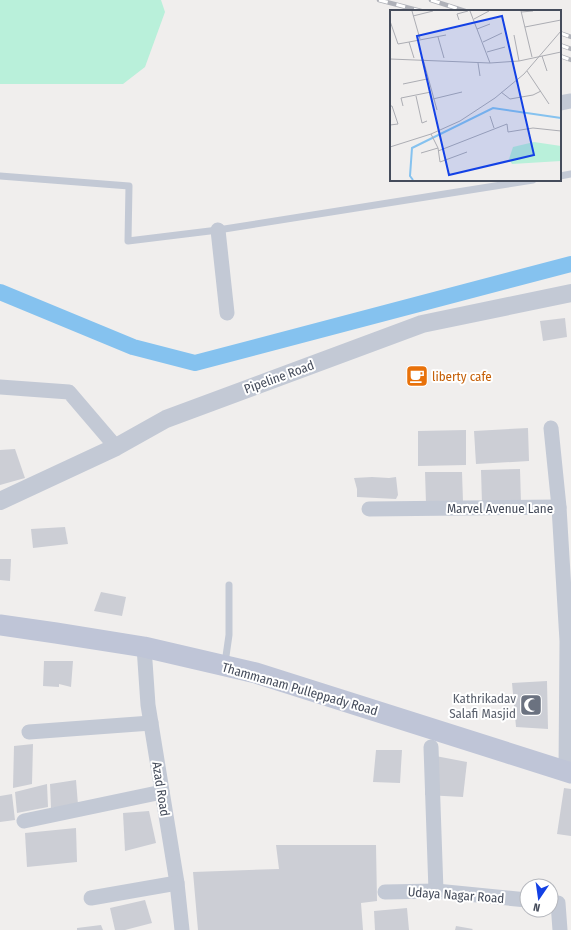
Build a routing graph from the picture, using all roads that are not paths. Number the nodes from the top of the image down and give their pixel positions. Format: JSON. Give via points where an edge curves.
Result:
{"nodes":[{"id":1,"x":571,"y":102,"type":"edge"},
{"id":2,"x":561,"y":103,"type":"edge"},
{"id":3,"x":571,"y":174,"type":"edge"},
{"id":4,"x":0,"y":176,"type":"edge"},
{"id":5,"x":561,"y":176,"type":"edge"},
{"id":6,"x":527,"y":181,"type":"edge"},
{"id":7,"x":218,"y":230,"type":"junction"},
{"id":8,"x":571,"y":293,"type":"edge"},
{"id":9,"x":227,"y":313,"type":"dead end"},
{"id":10,"x":0,"y":387,"type":"edge"},
{"id":11,"x":551,"y":428,"type":"dead end"},
{"id":12,"x":116,"y":447,"type":"junction"},
{"id":13,"x":0,"y":501,"type":"edge"},
{"id":14,"x":559,"y":507,"type":"junction"},
{"id":15,"x":369,"y":509,"type":"dead end"},
{"id":16,"x":566,"y":550,"type":"edge"},
{"id":17,"x":229,"y":585,"type":"dead end"},
{"id":18,"x":0,"y":625,"type":"edge"},
{"id":19,"x":569,"y":641,"type":"edge"},
{"id":20,"x":144,"y":647,"type":"junction"},
{"id":21,"x":224,"y":666,"type":"junction"},
{"id":22,"x":150,"y":723,"type":"junction"},
{"id":23,"x":29,"y":732,"type":"dead end"},
{"id":24,"x":431,"y":747,"type":"dead end"},
{"id":25,"x":568,"y":772,"type":"edge"},
{"id":26,"x":162,"y":792,"type":"junction"},
{"id":27,"x":24,"y":821,"type":"dead end"},
{"id":28,"x":177,"y":883,"type":"junction"},
{"id":29,"x":436,"y":891,"type":"junction"},
{"id":30,"x":386,"y":892,"type":"dead end"},
{"id":31,"x":91,"y":898,"type":"dead end"},
{"id":32,"x":519,"y":899,"type":"edge"},
{"id":33,"x":560,"y":903,"type":"edge"},
{"id":34,"x":182,"y":930,"type":"edge"},
{"id":35,"x":560,"y":930,"type":"edge"}],
"edges":[{"from":1,"to":2,"type":"street"},
{"from":3,"to":5,"type":"lane"},
{"from":4,"to":7,"type":"lane","via":[[129,186],[128,241]]},
{"from":6,"to":7,"type":"lane"},
{"from":7,"to":9,"type":"street"},
{"from":8,"to":12,"type":"street","name":"Pipeline Road","via":[[422,324],[166,419]]},
{"from":10,"to":12,"type":"street","via":[[69,392]]},
{"from":11,"to":14,"type":"street"},
{"from":12,"to":13,"type":"street","name":"Pipeline Road"},
{"from":14,"to":15,"type":"street","name":"Marvel Avenue Lane"},
{"from":14,"to":16,"type":"street","name":"Marvel Avenue Lane"},
{"from":16,"to":19,"type":"street","name":"Marvel Avenue Lane"},
{"from":17,"to":21,"type":"lane","via":[[229,636]]},
{"from":18,"to":20,"type":"main road","name":"Thammanam Pulleppady Road"},
{"from":19,"to":25,"type":"street","name":"Marvel Avenue Lane"},
{"from":20,"to":21,"type":"main road","name":"Thammanam Pulleppady Road"},
{"from":20,"to":22,"type":"street","name":"Azad Road"},
{"from":21,"to":25,"type":"main road","name":"Thammanam Pulleppady Road","via":[[256,672]]},
{"from":22,"to":23,"type":"street"},
{"from":22,"to":26,"type":"street","name":"Azad Road"},
{"from":24,"to":29,"type":"street"},
{"from":26,"to":27,"type":"street"},
{"from":26,"to":28,"type":"street","name":"Azad Road"},
{"from":28,"to":31,"type":"street"},
{"from":28,"to":34,"type":"street","name":"Azad Road"},
{"from":29,"to":30,"type":"street","name":"Udaya Nagar Road"},
{"from":29,"to":32,"type":"street","name":"Udaya Nagar Road"},
{"from":33,"to":35,"type":"street"}]}
